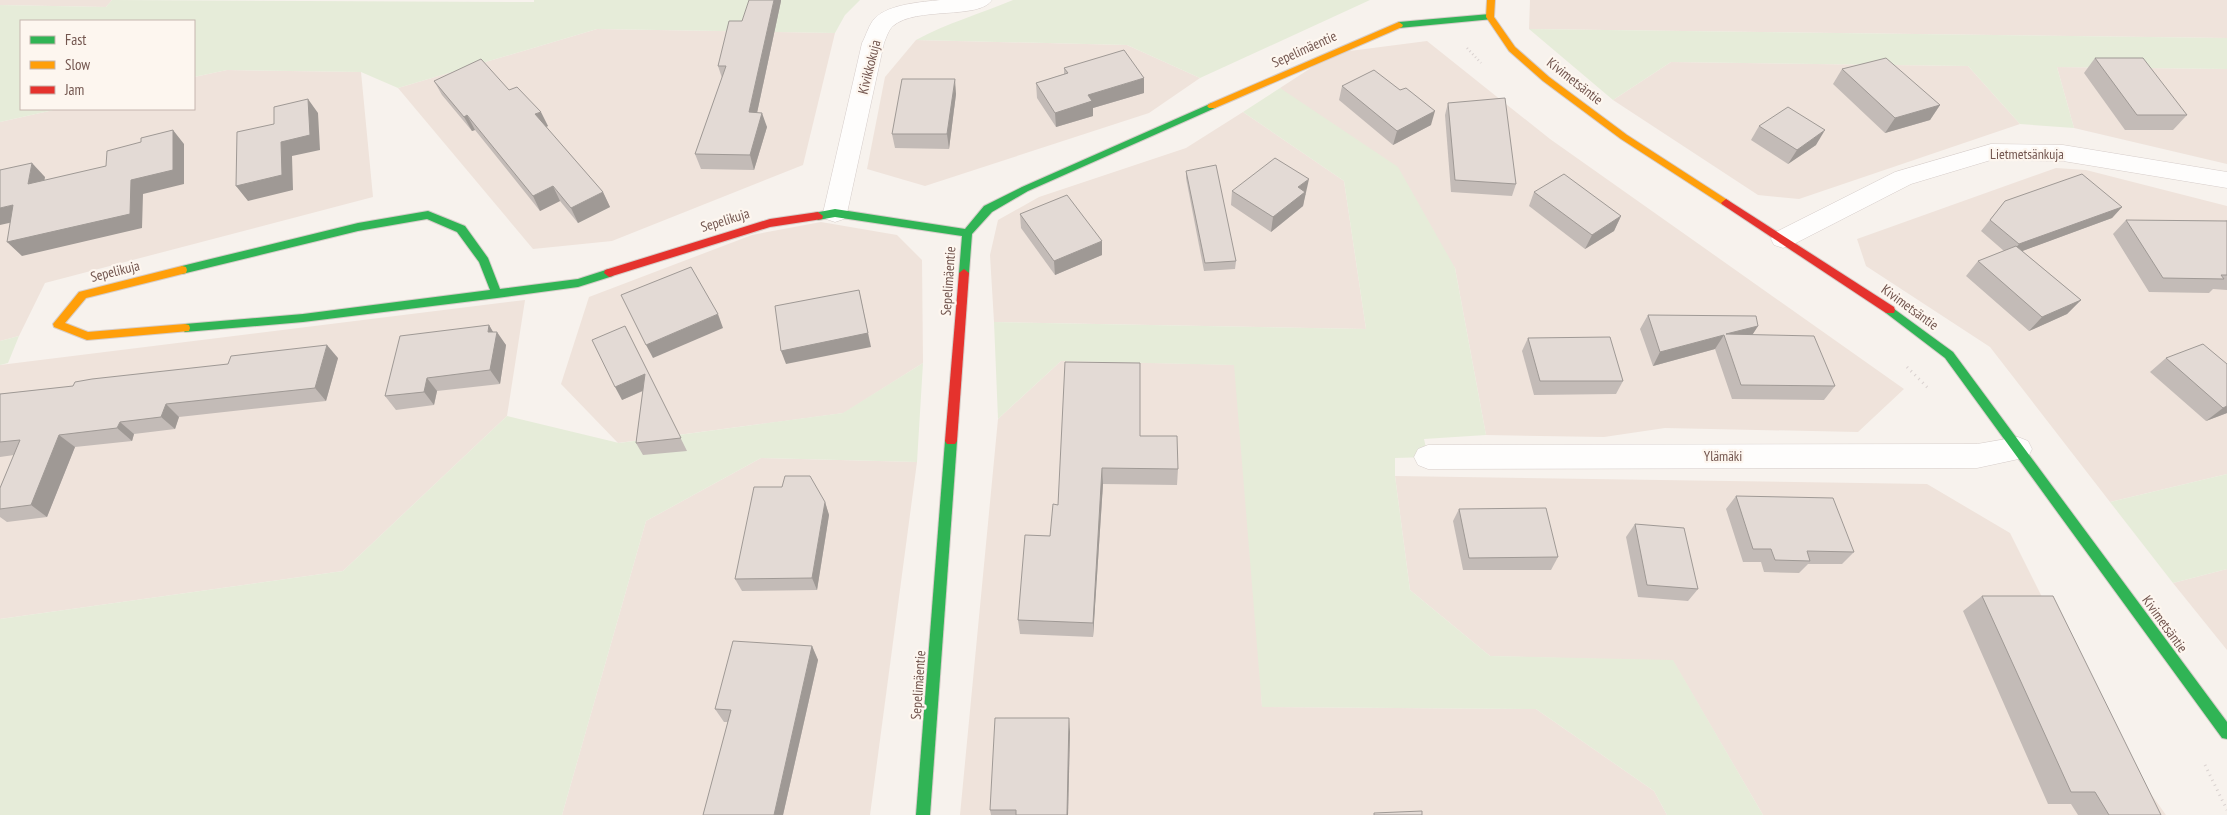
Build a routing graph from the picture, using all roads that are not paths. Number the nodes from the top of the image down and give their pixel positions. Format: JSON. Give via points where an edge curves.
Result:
{"nodes":[{"id":1,"x":982,"y":0,"type":"edge"},
{"id":2,"x":1491,"y":0,"type":"edge"},
{"id":3,"x":1490,"y":17,"type":"junction"},
{"id":4,"x":2227,"y":180,"type":"edge"},
{"id":5,"x":835,"y":213,"type":"junction"},
{"id":6,"x":967,"y":233,"type":"junction"},
{"id":7,"x":1783,"y":239,"type":"junction"},
{"id":8,"x":497,"y":294,"type":"junction"},
{"id":9,"x":2018,"y":449,"type":"junction"},
{"id":10,"x":1428,"y":457,"type":"dead end"},
{"id":11,"x":2227,"y":733,"type":"edge"},
{"id":12,"x":923,"y":815,"type":"edge"}],
"edges":[{"from":1,"to":5,"type":"street","name":"Kivikkokuja","via":[[911,9],[883,22],[873,43]]},
{"from":2,"to":3,"type":"street"},
{"from":3,"to":6,"type":"street","name":"Sepelimäentie","via":[[1395,25],[1034,185],[988,209]]},
{"from":3,"to":7,"type":"street","name":"Kivimetsäntie","via":[[1512,49],[1624,137]]},
{"from":4,"to":7,"type":"street","name":"Lietmetsänkuja","via":[[2063,153],[1991,152],[1903,178]]},
{"from":5,"to":6,"type":"street","name":"Sepelikuja"},
{"from":5,"to":8,"type":"street","name":"Sepelikuja","via":[[770,223],[578,283]]},
{"from":6,"to":12,"type":"street","name":"Sepelimäentie"},
{"from":7,"to":9,"type":"street","name":"Kivimetsäntie","via":[[1904,319],[1949,355]]},
{"from":8,"to":8,"type":"street","name":"Sepelikuja","via":[[303,318],[88,336],[58,324],[83,295],[358,227],[428,215],[461,229],[484,261]]},
{"from":9,"to":10,"type":"street","name":"Ylämäki","via":[[1977,456]]},
{"from":9,"to":11,"type":"street","name":"Kivimetsäntie"}]}
